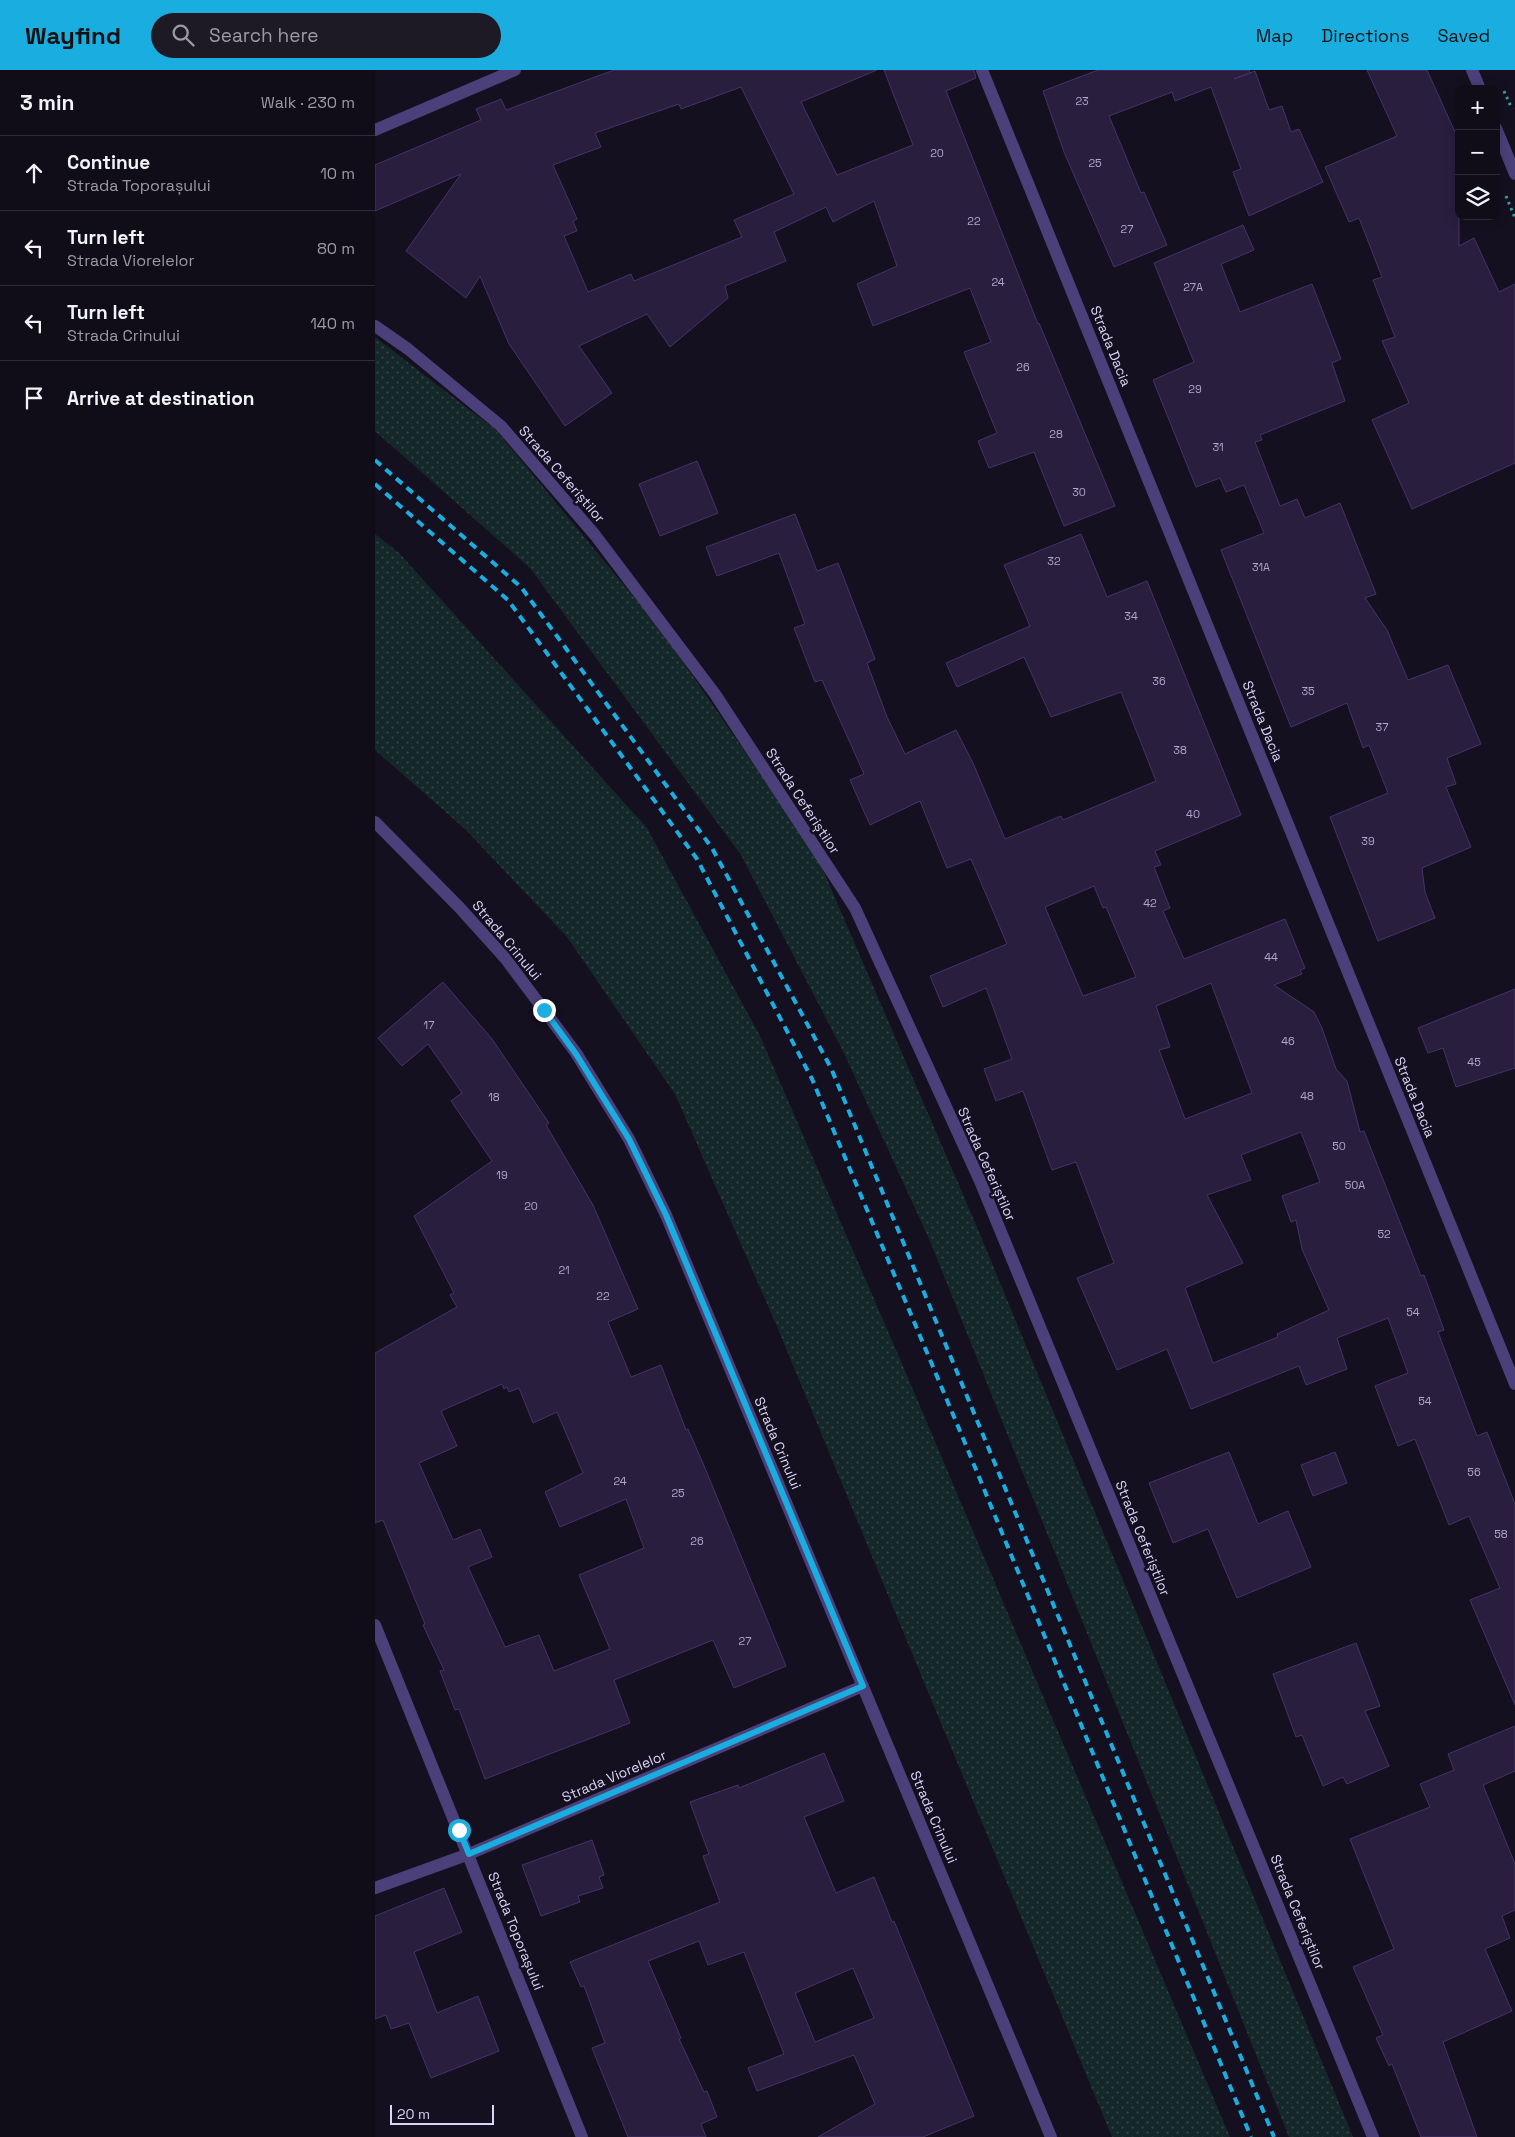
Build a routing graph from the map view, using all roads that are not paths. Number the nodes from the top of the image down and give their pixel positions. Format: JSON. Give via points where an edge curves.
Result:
{"nodes":[{"id":1,"x":515,"y":70,"type":"edge"},
{"id":2,"x":983,"y":70,"type":"edge"},
{"id":3,"x":1472,"y":70,"type":"edge"},
{"id":4,"x":1478,"y":85,"type":"edge"},
{"id":5,"x":375,"y":130,"type":"edge"},
{"id":6,"x":1497,"y":130,"type":"edge"},
{"id":7,"x":1515,"y":174,"type":"edge"},
{"id":8,"x":375,"y":326,"type":"edge"},
{"id":9,"x":375,"y":822,"type":"edge"},
{"id":10,"x":1515,"y":1384,"type":"edge"},
{"id":11,"x":375,"y":1625,"type":"edge"},
{"id":12,"x":863,"y":1686,"type":"junction"},
{"id":13,"x":469,"y":1854,"type":"junction"},
{"id":14,"x":375,"y":1888,"type":"edge"},
{"id":15,"x":583,"y":2137,"type":"edge"},
{"id":16,"x":1051,"y":2137,"type":"edge"},
{"id":17,"x":1373,"y":2137,"type":"edge"}],
"edges":[{"from":1,"to":5,"type":"street"},
{"from":2,"to":10,"type":"street","name":"Strada Dacia"},
{"from":3,"to":4,"type":"street"},
{"from":6,"to":7,"type":"street"},
{"from":8,"to":17,"type":"street","name":"Strada Ceferiștilor","via":[[501,426],[595,535],[715,694],[855,908],[983,1190]]},
{"from":9,"to":12,"type":"street","name":"Strada Crinului","via":[[505,958],[576,1054],[629,1139],[666,1215]]},
{"from":11,"to":13,"type":"street","name":"Strada Toporașului"},
{"from":12,"to":13,"type":"street","name":"Strada Viorelelor"},
{"from":12,"to":16,"type":"street","name":"Strada Crinului"},
{"from":13,"to":14,"type":"street","name":"Strada Viorelelor"},
{"from":13,"to":15,"type":"street","name":"Strada Toporașului"}]}
